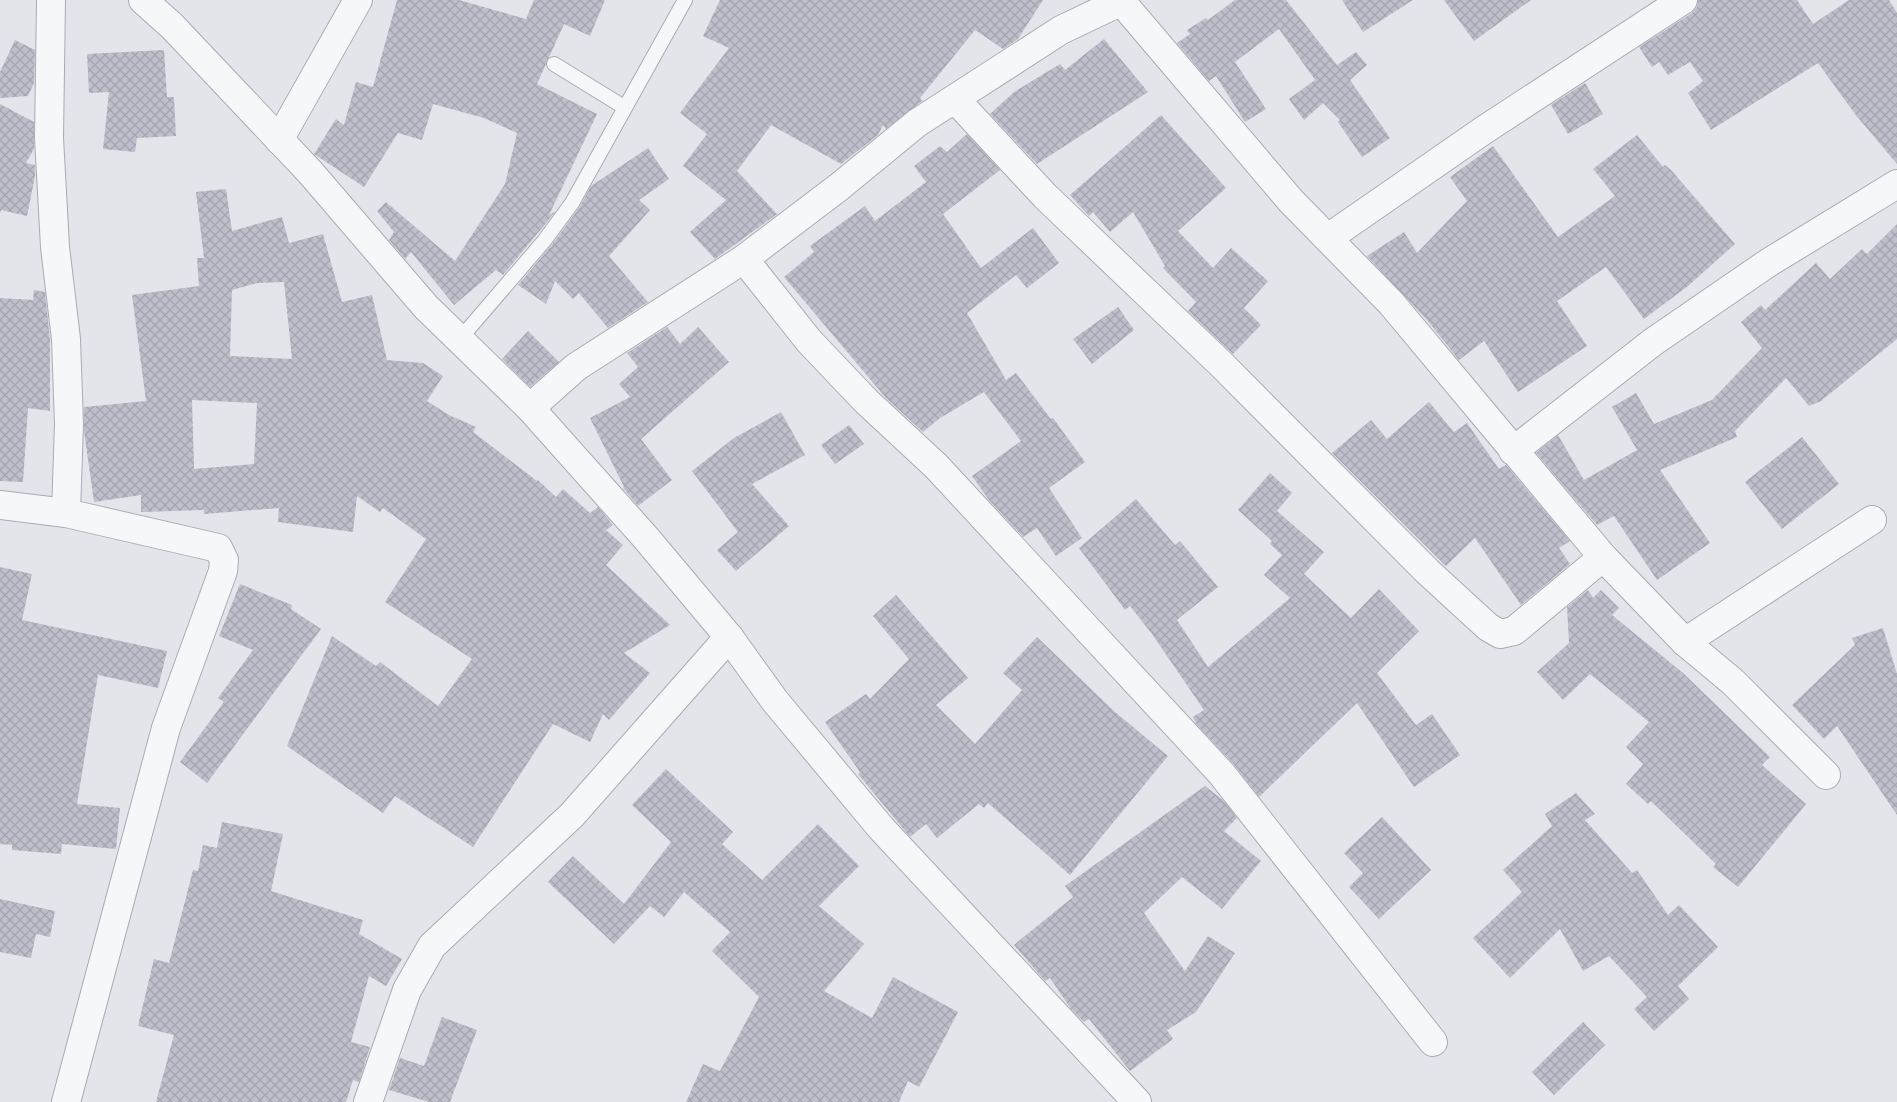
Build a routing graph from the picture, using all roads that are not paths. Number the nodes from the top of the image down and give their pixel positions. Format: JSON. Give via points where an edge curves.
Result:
{"nodes":[{"id":1,"x":51,"y":0,"type":"edge"},
{"id":2,"x":142,"y":0,"type":"edge"},
{"id":3,"x":358,"y":0,"type":"edge"},
{"id":4,"x":685,"y":0,"type":"edge"},
{"id":5,"x":1121,"y":0,"type":"edge"},
{"id":6,"x":1683,"y":0,"type":"edge"},
{"id":7,"x":554,"y":64,"type":"dead end"},
{"id":8,"x":956,"y":100,"type":"junction"},
{"id":9,"x":624,"y":107,"type":"junction"},
{"id":10,"x":279,"y":140,"type":"junction"},
{"id":11,"x":1897,"y":184,"type":"edge"},
{"id":12,"x":1328,"y":238,"type":"junction"},
{"id":13,"x":744,"y":258,"type":"junction"},
{"id":14,"x":460,"y":340,"type":"junction"},
{"id":15,"x":530,"y":408,"type":"junction"},
{"id":16,"x":1513,"y":451,"type":"junction"},
{"id":17,"x":0,"y":505,"type":"edge"},
{"id":18,"x":66,"y":513,"type":"junction"},
{"id":19,"x":1872,"y":520,"type":"dead end"},
{"id":20,"x":1603,"y":557,"type":"junction"},
{"id":21,"x":728,"y":637,"type":"junction"},
{"id":22,"x":1685,"y":642,"type":"junction"},
{"id":23,"x":1826,"y":776,"type":"dead end"},
{"id":24,"x":1433,"y":1042,"type":"dead end"},
{"id":25,"x":66,"y":1102,"type":"edge"},
{"id":26,"x":368,"y":1102,"type":"edge"},
{"id":27,"x":1136,"y":1102,"type":"edge"}],
"edges":[{"from":1,"to":18,"type":"street","via":[[49,138],[70,424]]},
{"from":2,"to":10,"type":"street","via":[[172,26]]},
{"from":3,"to":10,"type":"street"},
{"from":4,"to":9,"type":"lane"},
{"from":5,"to":8,"type":"street","via":[[1062,30],[986,77]]},
{"from":5,"to":12,"type":"street","via":[[1291,201]]},
{"from":6,"to":12,"type":"street","via":[[1484,130]]},
{"from":7,"to":9,"type":"lane"},
{"from":8,"to":13,"type":"street","via":[[917,123]]},
{"from":8,"to":20,"type":"street","via":[[1045,196],[1488,627],[1500,634],[1514,631]]},
{"from":9,"to":14,"type":"lane","via":[[572,203]]},
{"from":10,"to":14,"type":"street","via":[[426,307]]},
{"from":11,"to":16,"type":"street","via":[[1768,263],[1653,342]]},
{"from":12,"to":16,"type":"street","via":[[1391,303]]},
{"from":13,"to":15,"type":"street","via":[[576,368]]},
{"from":13,"to":24,"type":"street","via":[[809,341],[866,401],[936,466],[1221,773]]},
{"from":14,"to":15,"type":"street"},
{"from":15,"to":21,"type":"street","via":[[646,538]]},
{"from":16,"to":20,"type":"street"},
{"from":17,"to":18,"type":"street"},
{"from":18,"to":25,"type":"street","via":[[218,548],[224,560],[223,571],[166,728]]},
{"from":19,"to":22,"type":"street"},
{"from":20,"to":22,"type":"street"},
{"from":21,"to":26,"type":"street","via":[[572,815],[432,946],[407,990]]},
{"from":21,"to":27,"type":"street","via":[[775,701],[881,828]]},
{"from":22,"to":23,"type":"street","via":[[1733,682]]}]}
